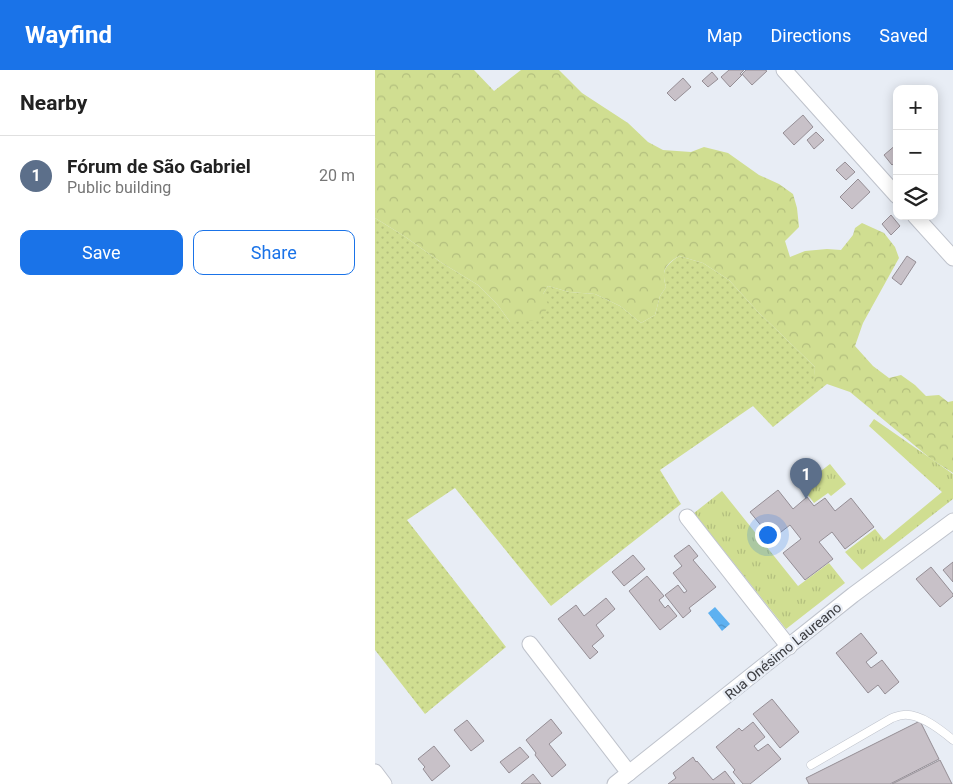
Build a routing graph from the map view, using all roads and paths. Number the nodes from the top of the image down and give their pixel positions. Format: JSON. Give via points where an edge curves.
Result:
{"nodes":[{"id":1,"x":784,"y":70,"type":"edge"},
{"id":2,"x":893,"y":192,"type":"edge"},
{"id":3,"x":919,"y":220,"type":"edge"},
{"id":4,"x":953,"y":258,"type":"edge"},
{"id":5,"x":687,"y":517,"type":"dead end"},
{"id":6,"x":953,"y":521,"type":"edge"},
{"id":7,"x":530,"y":644,"type":"dead end"},
{"id":8,"x":789,"y":646,"type":"junction"},
{"id":9,"x":953,"y":740,"type":"edge"},
{"id":10,"x":811,"y":765,"type":"dead end"},
{"id":11,"x":375,"y":772,"type":"edge"},
{"id":12,"x":629,"y":773,"type":"junction"},
{"id":13,"x":384,"y":784,"type":"edge"},
{"id":14,"x":615,"y":784,"type":"edge"}],
"edges":[{"from":1,"to":2,"type":"street"},
{"from":3,"to":4,"type":"street"},
{"from":5,"to":8,"type":"street"},
{"from":6,"to":8,"type":"street","name":"Rua Onésimo Laureano"},
{"from":7,"to":12,"type":"street"},
{"from":8,"to":12,"type":"street","name":"Rua Onésimo Laureano"},
{"from":9,"to":10,"type":"lane","via":[[933,725],[905,714],[892,718]]},
{"from":11,"to":13,"type":"street"},
{"from":12,"to":14,"type":"street","name":"Rua Onésimo Laureano"}]}
